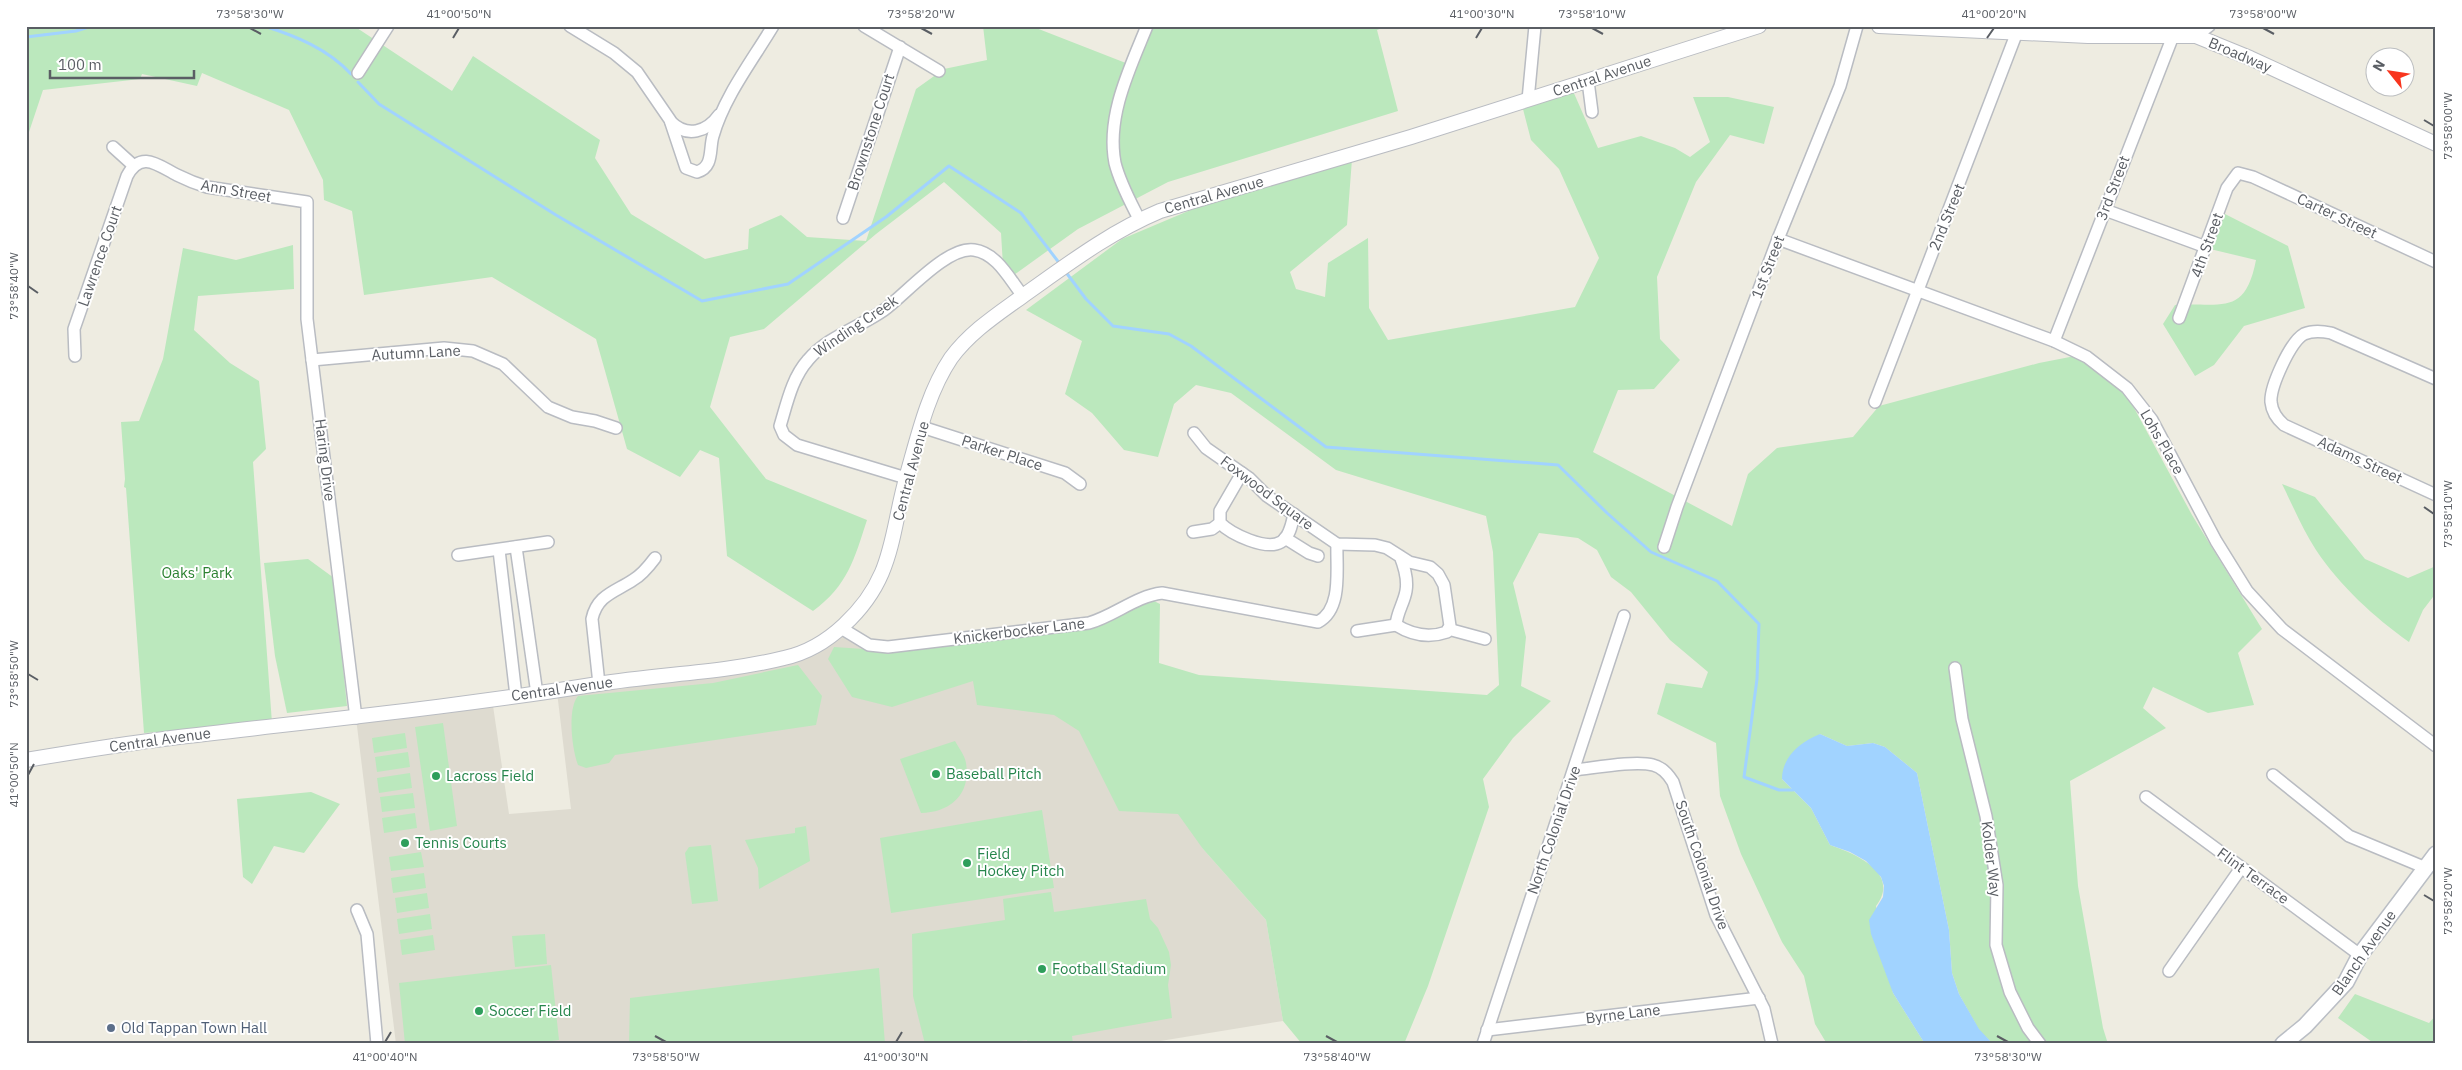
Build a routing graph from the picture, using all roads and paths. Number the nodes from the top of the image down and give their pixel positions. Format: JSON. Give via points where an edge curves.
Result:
{"nodes":[{"id":1,"x":388,"y":26,"type":"edge"},
{"id":2,"x":570,"y":26,"type":"edge"},
{"id":3,"x":773,"y":26,"type":"edge"},
{"id":4,"x":865,"y":26,"type":"edge"},
{"id":5,"x":1147,"y":26,"type":"edge"},
{"id":6,"x":1535,"y":26,"type":"edge"},
{"id":7,"x":1759,"y":26,"type":"edge"},
{"id":8,"x":1857,"y":26,"type":"edge"},
{"id":9,"x":1879,"y":26,"type":"edge"},
{"id":10,"x":2209,"y":26,"type":"edge"},
{"id":11,"x":1944,"y":28,"type":"edge"},
{"id":12,"x":2017,"y":32,"type":"junction"},
{"id":13,"x":2173,"y":36,"type":"junction"},
{"id":14,"x":2196,"y":36,"type":"junction"},
{"id":15,"x":900,"y":47,"type":"junction"},
{"id":16,"x":358,"y":72,"type":"dead end"},
{"id":17,"x":940,"y":72,"type":"dead end"},
{"id":18,"x":1588,"y":80,"type":"junction"},
{"id":19,"x":1528,"y":100,"type":"junction"},
{"id":20,"x":724,"y":108,"type":"junction"},
{"id":21,"x":1592,"y":112,"type":"dead end"},
{"id":22,"x":670,"y":120,"type":"junction"},
{"id":23,"x":2436,"y":144,"type":"edge"},
{"id":24,"x":113,"y":147,"type":"dead end"},
{"id":25,"x":137,"y":164,"type":"junction"},
{"id":26,"x":2238,"y":173,"type":"joint"},
{"id":27,"x":306,"y":202,"type":"joint"},
{"id":28,"x":2105,"y":210,"type":"junction"},
{"id":29,"x":843,"y":218,"type":"dead end"},
{"id":30,"x":1139,"y":219,"type":"junction"},
{"id":31,"x":1778,"y":239,"type":"junction"},
{"id":32,"x":2206,"y":247,"type":"junction"},
{"id":33,"x":2436,"y":262,"type":"edge"},
{"id":34,"x":1917,"y":291,"type":"junction"},
{"id":35,"x":1023,"y":296,"type":"junction"},
{"id":36,"x":2179,"y":318,"type":"dead end"},
{"id":37,"x":2054,"y":341,"type":"junction"},
{"id":38,"x":75,"y":356,"type":"dead end"},
{"id":39,"x":312,"y":360,"type":"junction"},
{"id":40,"x":2436,"y":380,"type":"edge"},
{"id":41,"x":1875,"y":402,"type":"dead end"},
{"id":42,"x":922,"y":427,"type":"junction"},
{"id":43,"x":616,"y":428,"type":"dead end"},
{"id":44,"x":1194,"y":433,"type":"dead end"},
{"id":45,"x":1242,"y":473,"type":"junction"},
{"id":46,"x":906,"y":478,"type":"junction"},
{"id":47,"x":1080,"y":484,"type":"dead end"},
{"id":48,"x":2436,"y":495,"type":"edge"},
{"id":49,"x":1294,"y":514,"type":"junction"},
{"id":50,"x":1220,"y":523,"type":"junction"},
{"id":51,"x":1193,"y":532,"type":"dead end"},
{"id":52,"x":1284,"y":538,"type":"junction"},
{"id":53,"x":548,"y":542,"type":"dead end"},
{"id":54,"x":1337,"y":544,"type":"junction"},
{"id":55,"x":516,"y":547,"type":"junction"},
{"id":56,"x":1664,"y":547,"type":"dead end"},
{"id":57,"x":499,"y":550,"type":"junction"},
{"id":58,"x":458,"y":555,"type":"dead end"},
{"id":59,"x":1318,"y":556,"type":"dead end"},
{"id":60,"x":1400,"y":556,"type":"junction"},
{"id":61,"x":655,"y":558,"type":"dead end"},
{"id":62,"x":525,"y":609,"type":"junction"},
{"id":63,"x":506,"y":612,"type":"junction"},
{"id":64,"x":1624,"y":616,"type":"dead end"},
{"id":65,"x":1396,"y":625,"type":"junction"},
{"id":66,"x":842,"y":628,"type":"junction"},
{"id":67,"x":1448,"y":629,"type":"junction"},
{"id":68,"x":1358,"y":631,"type":"dead end"},
{"id":69,"x":1485,"y":639,"type":"dead end"},
{"id":70,"x":533,"y":664,"type":"junction"},
{"id":71,"x":512,"y":666,"type":"junction"},
{"id":72,"x":1955,"y":668,"type":"dead end"},
{"id":73,"x":599,"y":684,"type":"junction"},
{"id":74,"x":537,"y":694,"type":"junction"},
{"id":75,"x":516,"y":696,"type":"junction"},
{"id":76,"x":356,"y":718,"type":"junction"},
{"id":77,"x":2436,"y":746,"type":"edge"},
{"id":78,"x":26,"y":760,"type":"edge"},
{"id":79,"x":1575,"y":770,"type":"junction"},
{"id":80,"x":2273,"y":775,"type":"dead end"},
{"id":81,"x":2146,"y":797,"type":"dead end"},
{"id":82,"x":2436,"y":854,"type":"edge"},
{"id":83,"x":2241,"y":868,"type":"junction"},
{"id":84,"x":2426,"y":868,"type":"junction"},
{"id":85,"x":357,"y":910,"type":"dead end"},
{"id":86,"x":2360,"y":955,"type":"junction"},
{"id":87,"x":2169,"y":971,"type":"dead end"},
{"id":88,"x":1759,"y":998,"type":"junction"},
{"id":89,"x":1487,"y":1030,"type":"junction"},
{"id":90,"x":377,"y":1044,"type":"edge"},
{"id":91,"x":1483,"y":1044,"type":"edge"},
{"id":92,"x":1772,"y":1044,"type":"edge"},
{"id":93,"x":2040,"y":1044,"type":"edge"},
{"id":94,"x":2283,"y":1044,"type":"edge"}],
"edges":[{"from":1,"to":16,"type":"street"},
{"from":2,"to":22,"type":"street","via":[[626,61]]},
{"from":3,"to":20,"type":"street"},
{"from":4,"to":15,"type":"street"},
{"from":5,"to":30,"type":"street","via":[[1128,73],[1114,126],[1118,174]]},
{"from":6,"to":19,"type":"street"},
{"from":7,"to":18,"type":"street","name":"Central Avenue"},
{"from":8,"to":31,"type":"street","name":"1st Street","via":[[1840,86]]},
{"from":9,"to":11,"type":"street","name":"Broadway"},
{"from":10,"to":14,"type":"street"},
{"from":11,"to":12,"type":"street","name":"Broadway"},
{"from":12,"to":13,"type":"street","name":"Broadway"},
{"from":12,"to":34,"type":"street","name":"2nd Street"},
{"from":13,"to":14,"type":"street","name":"Broadway"},
{"from":13,"to":28,"type":"street","name":"3rd Street"},
{"from":14,"to":23,"type":"street","name":"Broadway"},
{"from":15,"to":17,"type":"street"},
{"from":15,"to":29,"type":"street","name":"Brownstone Court"},
{"from":18,"to":19,"type":"street","name":"Central Avenue"},
{"from":18,"to":21,"type":"street"},
{"from":19,"to":30,"type":"street","name":"Central Avenue"},
{"from":20,"to":22,"type":"street","via":[[702,130],[686,131]]},
{"from":20,"to":22,"type":"street","via":[[713,136],[709,162],[697,172],[686,168]]},
{"from":24,"to":25,"type":"street"},
{"from":25,"to":27,"type":"street","name":"Ann Street","via":[[156,162],[207,188]]},
{"from":25,"to":38,"type":"street","name":"Lawrence Court","via":[[127,176],[74,329]]},
{"from":26,"to":32,"type":"street","name":"4th Street","via":[[2227,188]]},
{"from":26,"to":33,"type":"street","name":"Carter Street","via":[[2253,177]]},
{"from":27,"to":39,"type":"street","name":"Haring Drive","via":[[307,319]]},
{"from":28,"to":32,"type":"street"},
{"from":28,"to":37,"type":"street","name":"3rd Street"},
{"from":30,"to":35,"type":"street","name":"Central Avenue","via":[[1062,266]]},
{"from":31,"to":34,"type":"street","name":"Lohs Place"},
{"from":31,"to":56,"type":"street","name":"1st Street"},
{"from":32,"to":36,"type":"street","name":"4th Street"},
{"from":34,"to":37,"type":"street","name":"Lohs Place"},
{"from":34,"to":41,"type":"street","name":"2nd Street"},
{"from":35,"to":42,"type":"street","name":"Central Avenue","via":[[983,324],[952,358],[930,400]]},
{"from":35,"to":46,"type":"street","name":"Winding Creek","via":[[992,257],[974,250],[959,252],[944,260],[884,310],[815,352],[796,376],[780,426],[784,435],[792,442]]},
{"from":37,"to":77,"type":"street","name":"Lohs Place","via":[[2087,357],[2127,388],[2152,420],[2216,541],[2247,591],[2282,629]]},
{"from":39,"to":43,"type":"street","name":"Autumn Lane","via":[[444,348],[473,351],[503,364],[553,410]]},
{"from":39,"to":76,"type":"street","name":"Haring Drive"},
{"from":40,"to":48,"type":"street","name":"Adams Street","via":[[2331,332],[2313,331],[2296,340],[2291,347],[2271,397],[2274,413],[2284,425]]},
{"from":42,"to":46,"type":"street","name":"Central Avenue"},
{"from":42,"to":47,"type":"street","name":"Parker Place","via":[[1065,473]]},
{"from":44,"to":45,"type":"street","name":"Foxwood Square","via":[[1206,448]]},
{"from":45,"to":49,"type":"street","name":"Foxwood Square","via":[[1266,496]]},
{"from":45,"to":50,"type":"street","via":[[1220,511]]},
{"from":46,"to":66,"type":"street","name":"Central Avenue","via":[[886,564],[868,599]]},
{"from":49,"to":52,"type":"street"},
{"from":49,"to":54,"type":"street","name":"Foxwood Square"},
{"from":50,"to":51,"type":"street","via":[[1212,529]]},
{"from":50,"to":52,"type":"street","via":[[1230,532],[1258,542],[1274,544]]},
{"from":52,"to":59,"type":"street"},
{"from":53,"to":55,"type":"street"},
{"from":54,"to":60,"type":"street","via":[[1376,545]]},
{"from":54,"to":66,"type":"street","name":"Knickerbocker Lane","via":[[1332,607],[1328,617],[1318,622],[1162,593],[1151,594],[1089,623],[888,647],[869,645]]},
{"from":55,"to":57,"type":"street"},
{"from":55,"to":62,"type":"street"},
{"from":57,"to":58,"type":"street"},
{"from":57,"to":63,"type":"street"},
{"from":60,"to":65,"type":"street","via":[[1406,591]]},
{"from":60,"to":67,"type":"street","via":[[1409,562],[1430,567],[1438,574],[1444,585]]},
{"from":61,"to":73,"type":"street","via":[[635,580],[609,592],[594,608],[592,619]]},
{"from":62,"to":63,"type":"street"},
{"from":62,"to":70,"type":"street"},
{"from":63,"to":71,"type":"street"},
{"from":64,"to":79,"type":"street","name":"North Colonial Drive"},
{"from":65,"to":67,"type":"street","via":[[1406,632],[1436,636]]},
{"from":65,"to":68,"type":"street"},
{"from":66,"to":73,"type":"street","name":"Central Avenue","via":[[803,653],[784,658]]},
{"from":67,"to":69,"type":"street"},
{"from":70,"to":71,"type":"street"},
{"from":70,"to":74,"type":"street"},
{"from":71,"to":75,"type":"street"},
{"from":72,"to":93,"type":"street","name":"Kolder Way","via":[[1962,719],[1986,816],[1997,885],[1996,945],[2010,992]]},
{"from":73,"to":74,"type":"street","name":"Central Avenue"},
{"from":74,"to":75,"type":"street","name":"Central Avenue"},
{"from":75,"to":76,"type":"street","name":"Central Avenue"},
{"from":76,"to":78,"type":"street","name":"Central Avenue","via":[[168,738]]},
{"from":79,"to":88,"type":"street","name":"South Colonial Drive","via":[[1644,764],[1661,768],[1668,774],[1716,915]]},
{"from":79,"to":89,"type":"street","name":"North Colonial Drive"},
{"from":80,"to":84,"type":"street","via":[[2349,836]]},
{"from":81,"to":83,"type":"street","name":"Flint Terrace"},
{"from":82,"to":84,"type":"main road","name":"Blanch Avenue"},
{"from":83,"to":86,"type":"street","name":"Flint Terrace"},
{"from":83,"to":87,"type":"street"},
{"from":84,"to":86,"type":"main road","name":"Blanch Avenue"},
{"from":85,"to":90,"type":"street","via":[[367,934]]},
{"from":86,"to":94,"type":"main road","name":"Blanch Avenue","via":[[2346,982],[2305,1026]]},
{"from":88,"to":89,"type":"street","name":"Byrne Lane"},
{"from":88,"to":92,"type":"street","name":"South Colonial Drive","via":[[1769,1024]]},
{"from":89,"to":91,"type":"street","name":"North Colonial Drive"}]}
